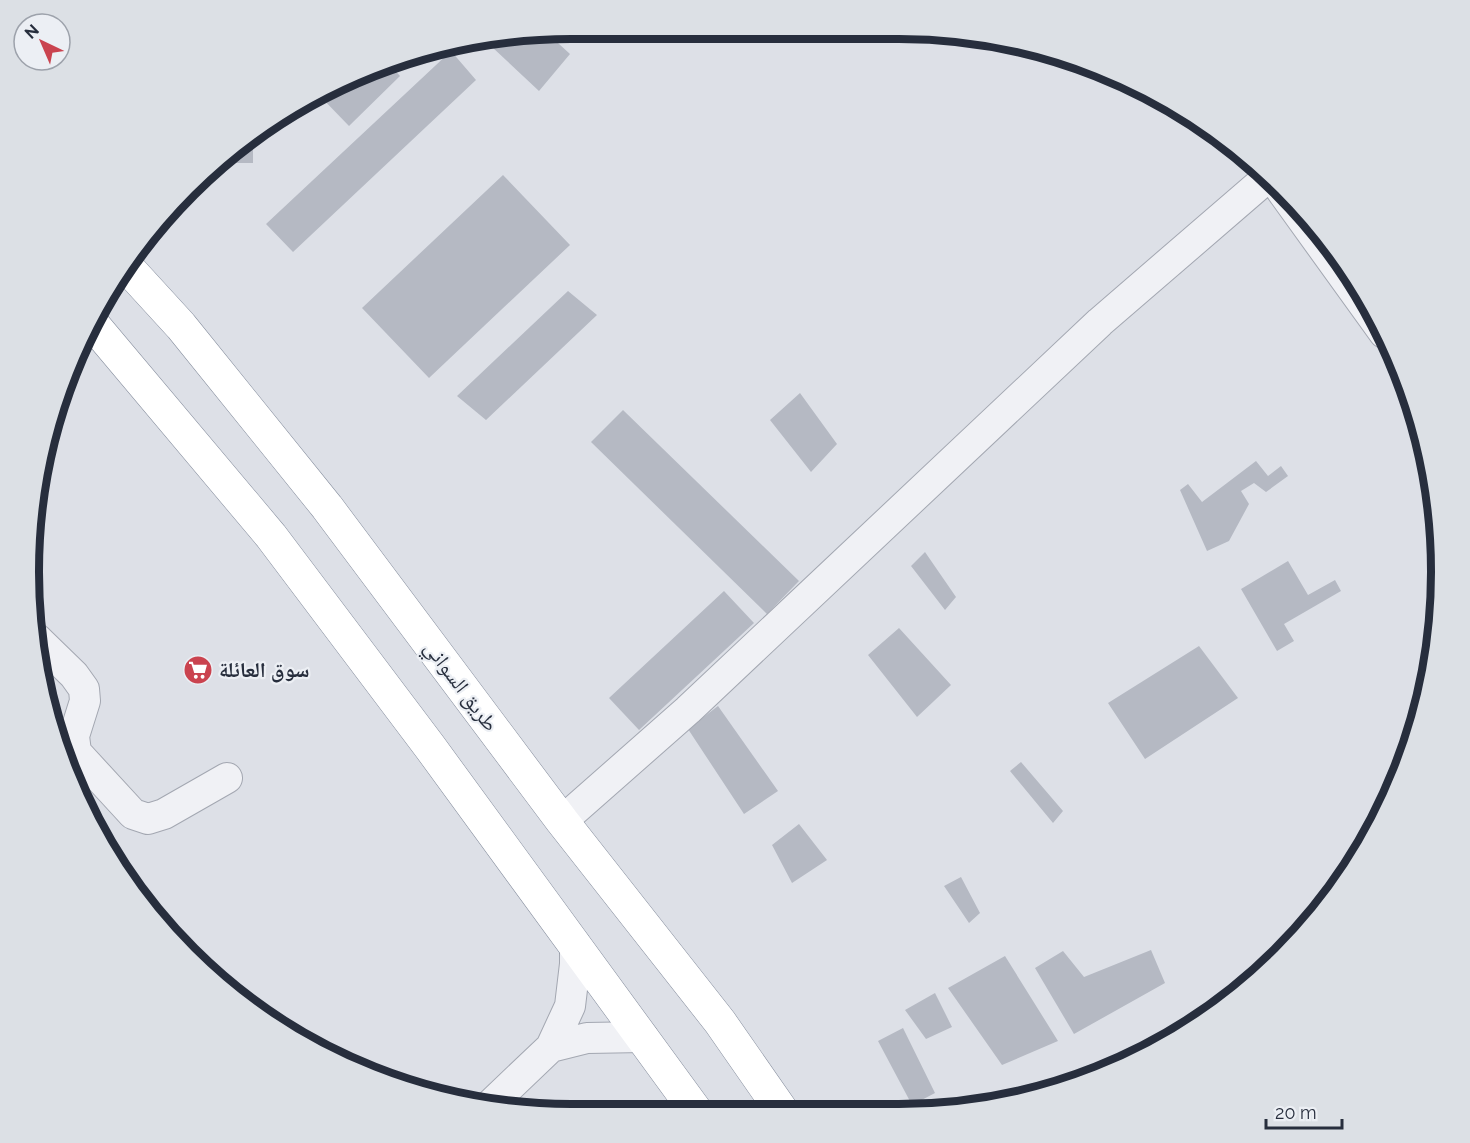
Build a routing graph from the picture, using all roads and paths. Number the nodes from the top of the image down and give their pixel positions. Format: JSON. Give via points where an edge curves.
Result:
{"nodes":[{"id":1,"x":1262,"y":182,"type":"edge"},
{"id":2,"x":132,"y":272,"type":"edge"},
{"id":3,"x":97,"y":329,"type":"edge"},
{"id":4,"x":45,"y":647,"type":"edge"},
{"id":5,"x":67,"y":740,"type":"edge"},
{"id":6,"x":227,"y":778,"type":"dead end"},
{"id":7,"x":562,"y":821,"type":"junction"},
{"id":8,"x":575,"y":944,"type":"junction"},
{"id":9,"x":643,"y":1037,"type":"junction"},
{"id":10,"x":551,"y":1047,"type":"junction"},
{"id":11,"x":497,"y":1098,"type":"edge"},
{"id":12,"x":691,"y":1104,"type":"edge"},
{"id":13,"x":777,"y":1104,"type":"edge"}],
"edges":[{"from":1,"to":7,"type":"street","via":[[1100,322],[688,710]]},
{"from":2,"to":7,"type":"highway","name":"طريق السواني","via":[[181,326],[327,507]]},
{"from":3,"to":8,"type":"highway","via":[[272,536]]},
{"from":4,"to":5,"type":"street","via":[[84,690],[85,701]]},
{"from":5,"to":6,"type":"street","via":[[132,814],[148,819]]},
{"from":7,"to":13,"type":"highway","name":"طريق السواني","via":[[720,1022]]},
{"from":8,"to":9,"type":"highway"},
{"from":8,"to":10,"type":"street","via":[[570,1006]]},
{"from":9,"to":10,"type":"street","via":[[587,1038]]},
{"from":9,"to":12,"type":"highway"},
{"from":10,"to":11,"type":"street"}]}
